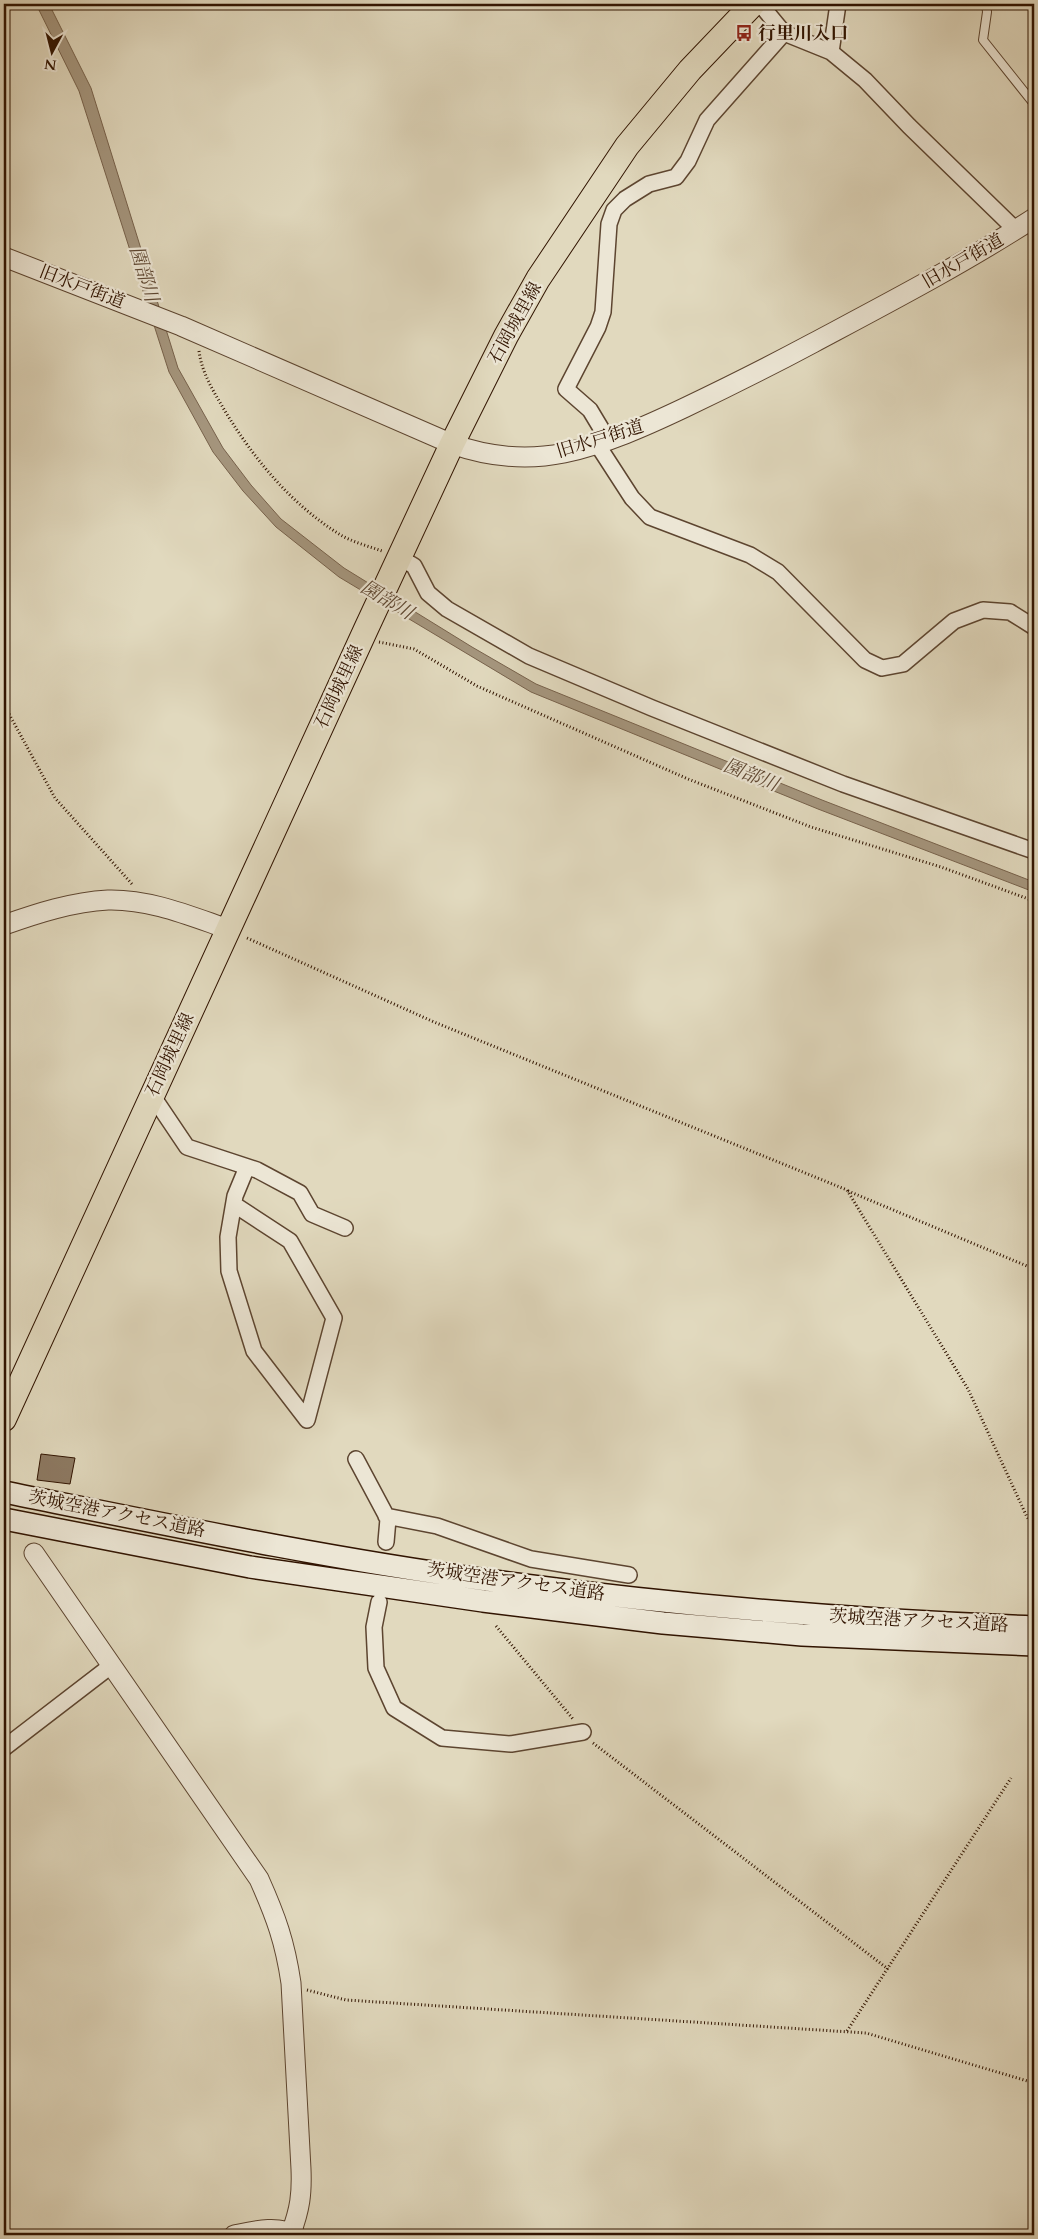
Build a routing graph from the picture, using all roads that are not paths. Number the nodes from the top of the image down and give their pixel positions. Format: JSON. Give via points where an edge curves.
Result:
{"nodes":[{"id":1,"x":753,"y":4,"type":"edge"},
{"id":2,"x":760,"y":4,"type":"edge"},
{"id":3,"x":838,"y":4,"type":"edge"},
{"id":4,"x":986,"y":4,"type":"edge"},
{"id":5,"x":784,"y":33,"type":"junction"},
{"id":6,"x":831,"y":52,"type":"junction"},
{"id":7,"x":1034,"y":104,"type":"edge"},
{"id":8,"x":1034,"y":218,"type":"edge"},
{"id":9,"x":1016,"y":230,"type":"junction"},
{"id":10,"x":4,"y":257,"type":"edge"},
{"id":11,"x":602,"y":442,"type":"junction"},
{"id":12,"x":452,"y":444,"type":"junction"},
{"id":13,"x":395,"y":566,"type":"junction"},
{"id":14,"x":1034,"y":627,"type":"edge"},
{"id":15,"x":1034,"y":850,"type":"edge"},
{"id":16,"x":4,"y":925,"type":"edge"},
{"id":17,"x":228,"y":929,"type":"junction"},
{"id":18,"x":152,"y":1095,"type":"junction"},
{"id":19,"x":247,"y":1167,"type":"junction"},
{"id":20,"x":235,"y":1205,"type":"junction"},
{"id":21,"x":346,"y":1228,"type":"dead end"},
{"id":22,"x":4,"y":1419,"type":"edge"},
{"id":23,"x":356,"y":1459,"type":"dead end"},
{"id":24,"x":4,"y":1492,"type":"edge"},
{"id":25,"x":386,"y":1516,"type":"junction"},
{"id":26,"x":4,"y":1519,"type":"edge"},
{"id":27,"x":386,"y":1542,"type":"dead end"},
{"id":28,"x":34,"y":1553,"type":"dead end"},
{"id":29,"x":629,"y":1575,"type":"dead end"},
{"id":30,"x":379,"y":1602,"type":"dead end"},
{"id":31,"x":1034,"y":1627,"type":"edge"},
{"id":32,"x":1034,"y":1645,"type":"edge"},
{"id":33,"x":112,"y":1665,"type":"junction"},
{"id":34,"x":583,"y":1732,"type":"road end"},
{"id":35,"x":4,"y":1748,"type":"edge"},
{"id":36,"x":294,"y":2234,"type":"edge"},
{"id":37,"x":234,"y":2235,"type":"edge"}],
"edges":[{"from":1,"to":12,"type":"main road","name":"石岡城里線","via":[[656,110],[599,186],[506,336]]},
{"from":2,"to":5,"type":"street"},
{"from":3,"to":6,"type":"street"},
{"from":4,"to":7,"type":"lane","via":[[983,40]]},
{"from":5,"to":6,"type":"street"},
{"from":5,"to":11,"type":"street","via":[[707,120],[688,161],[676,177],[649,184],[614,210],[609,224],[603,312],[566,388],[590,410]]},
{"from":6,"to":9,"type":"street","via":[[865,80]]},
{"from":8,"to":9,"type":"street","name":"旧水戸街道"},
{"from":9,"to":11,"type":"street","name":"旧水戸街道","via":[[938,276],[748,378]]},
{"from":10,"to":12,"type":"street","name":"旧水戸街道","via":[[189,329]]},
{"from":11,"to":12,"type":"street","name":"旧水戸街道","via":[[563,453],[524,458],[490,455]]},
{"from":11,"to":14,"type":"street","via":[[632,498],[650,517],[750,555],[778,572],[865,660],[882,668],[903,664],[954,621],[983,610],[1010,612]]},
{"from":12,"to":13,"type":"main road","name":"石岡城里線"},
{"from":13,"to":15,"type":"street","via":[[414,566],[428,593],[448,609],[529,656],[843,784]]},
{"from":13,"to":17,"type":"main road","name":"石岡城里線","via":[[372,635]]},
{"from":16,"to":17,"type":"street","via":[[74,904],[110,900],[176,911]]},
{"from":17,"to":18,"type":"main road","name":"石岡城里線"},
{"from":18,"to":19,"type":"street","via":[[187,1147]]},
{"from":18,"to":22,"type":"main road","name":"石岡城里線"},
{"from":19,"to":20,"type":"street","via":[[235,1196]]},
{"from":19,"to":21,"type":"street","via":[[300,1193],[312,1214]]},
{"from":20,"to":20,"type":"street","via":[[290,1241],[334,1318],[307,1420],[254,1351],[229,1271],[228,1238]]},
{"from":23,"to":25,"type":"street"},
{"from":24,"to":31,"type":"main road","name":"茨城空港アクセス道路","via":[[317,1553],[486,1580],[664,1602]]},
{"from":25,"to":27,"type":"street"},
{"from":25,"to":29,"type":"street","via":[[437,1526],[531,1559]]},
{"from":26,"to":32,"type":"main road","name":"茨城空港アクセス道路","via":[[250,1567],[521,1606],[802,1635]]},
{"from":28,"to":33,"type":"street"},
{"from":30,"to":34,"type":"street","via":[[374,1627],[376,1668],[394,1708],[442,1738],[511,1744]]},
{"from":33,"to":35,"type":"street"},
{"from":33,"to":36,"type":"street","via":[[259,1879],[277,1918],[291,1983],[302,2194]]},
{"from":36,"to":37,"type":"street","via":[[259,2230]]}]}
